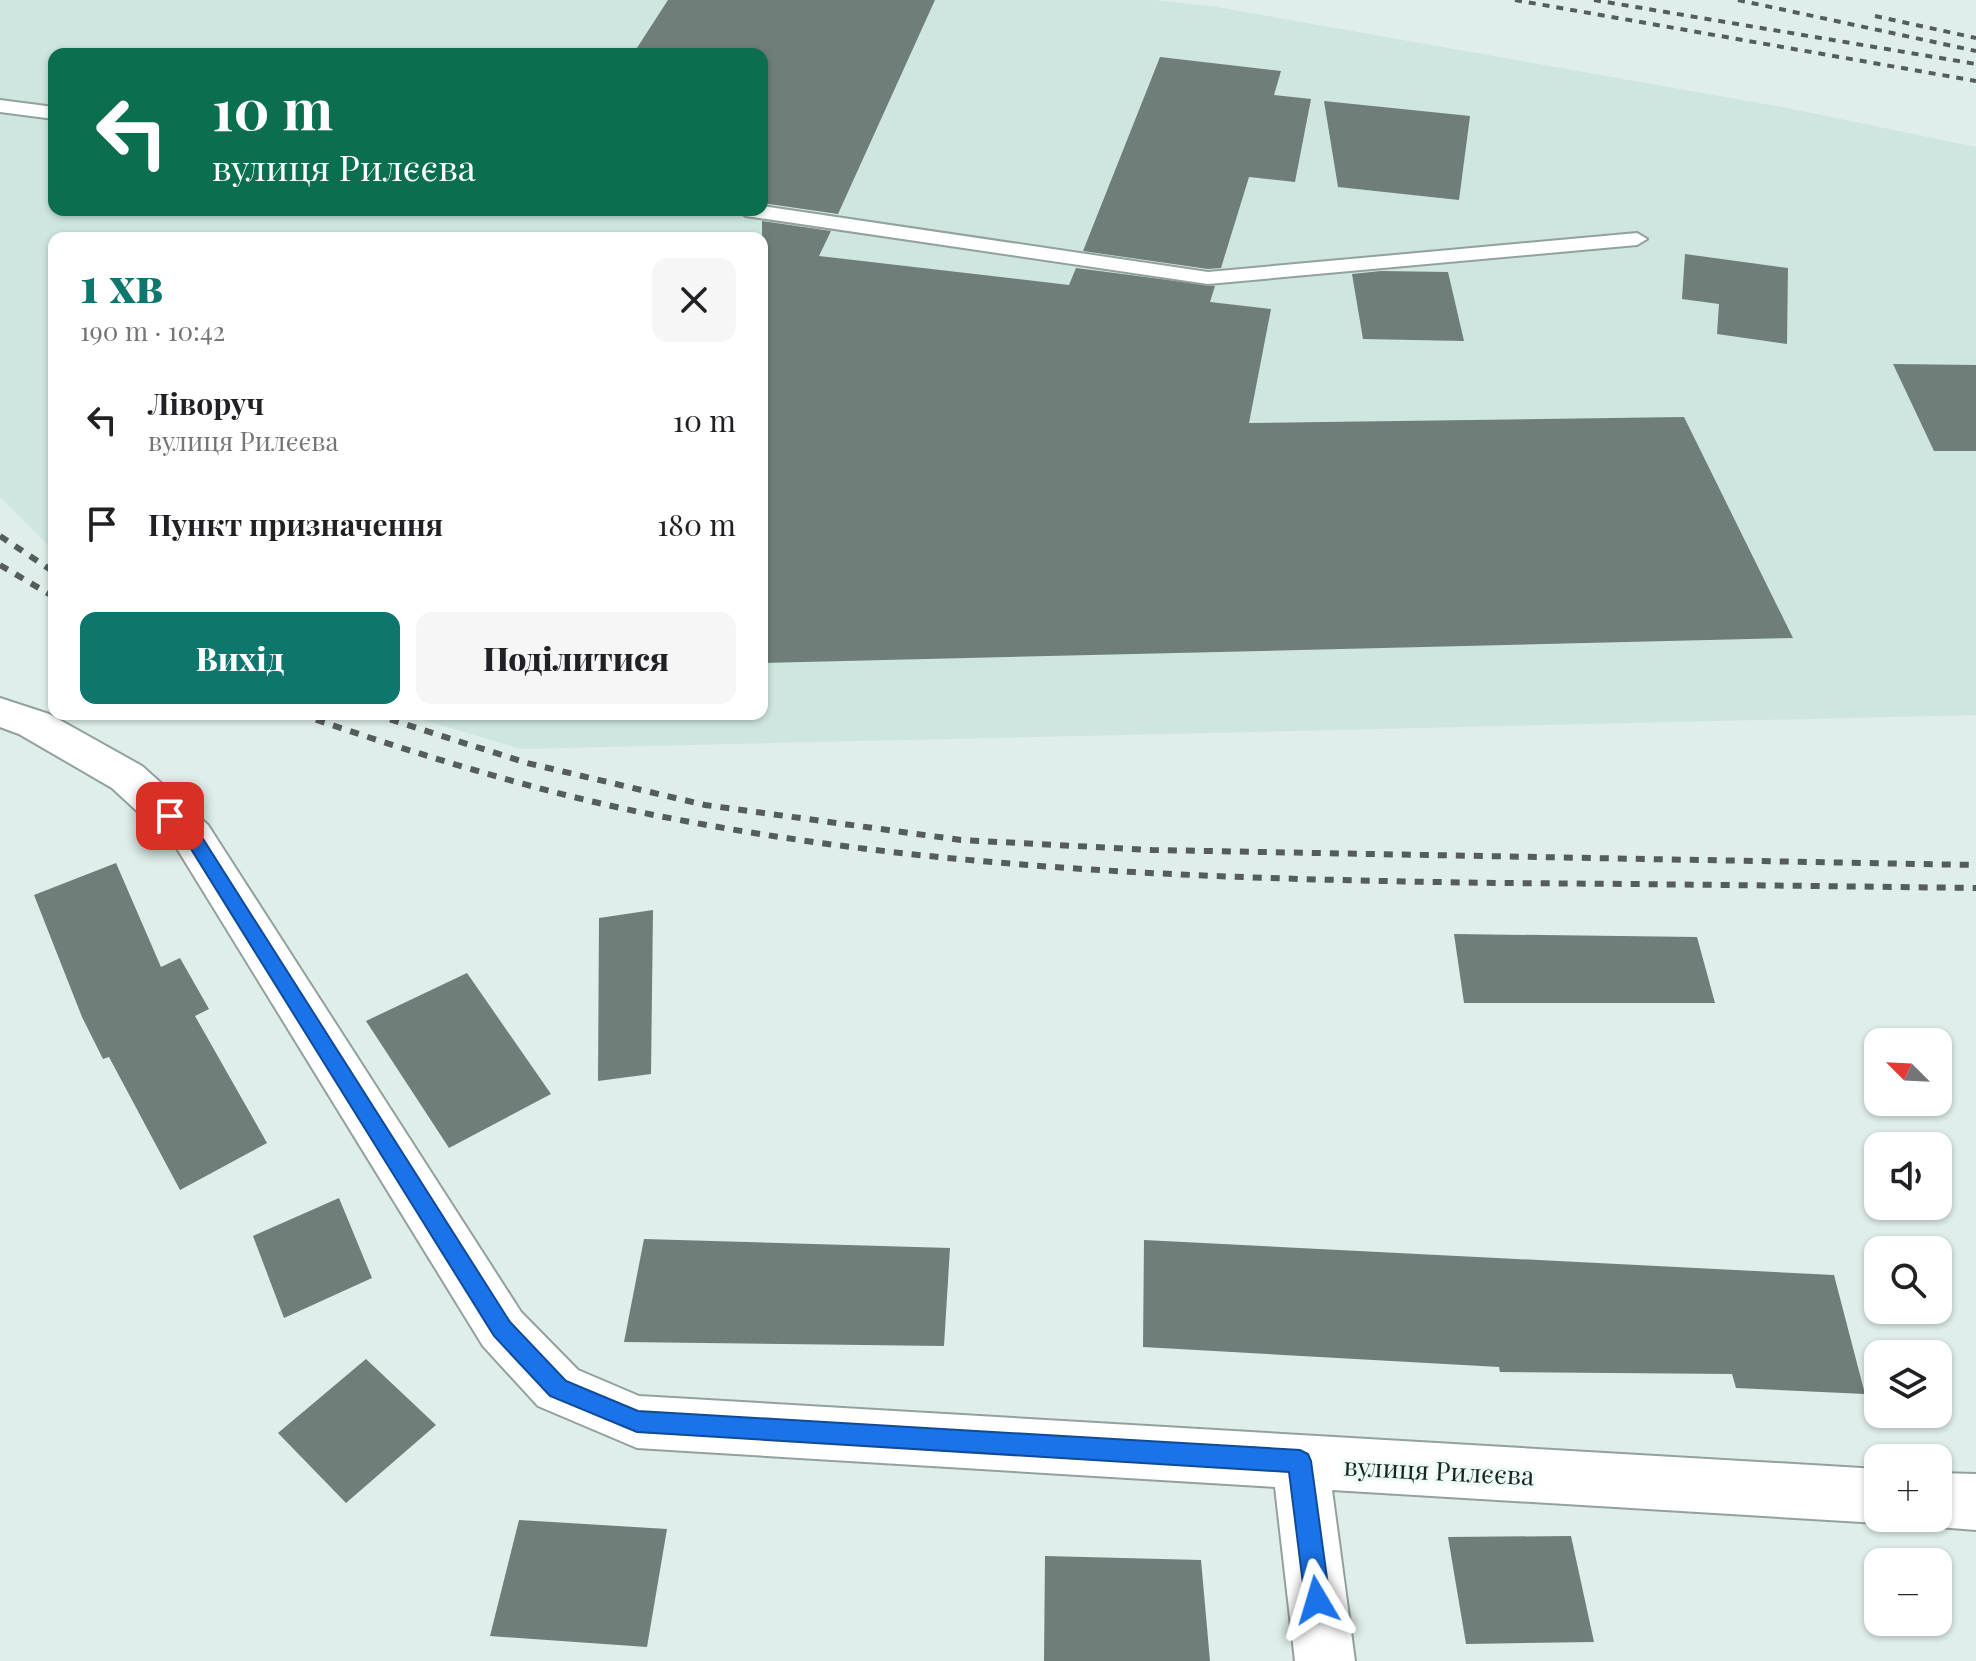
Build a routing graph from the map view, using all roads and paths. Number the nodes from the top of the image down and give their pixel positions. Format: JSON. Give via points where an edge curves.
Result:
{"nodes":[{"id":1,"x":0,"y":106,"type":"edge"},
{"id":2,"x":48,"y":112,"type":"edge"},
{"id":3,"x":768,"y":213,"type":"edge"},
{"id":4,"x":1637,"y":239,"type":"dead end"},
{"id":5,"x":0,"y":712,"type":"edge"},
{"id":6,"x":1300,"y":1461,"type":"junction"},
{"id":7,"x":1864,"y":1495,"type":"edge"},
{"id":8,"x":1952,"y":1501,"type":"edge"},
{"id":9,"x":1976,"y":1502,"type":"edge"},
{"id":10,"x":1325,"y":1661,"type":"edge"}],
"edges":[{"from":1,"to":2,"type":"lane"},
{"from":3,"to":4,"type":"lane","via":[[1208,278]]},
{"from":5,"to":6,"type":"street","name":"вулиця Рилєєва","via":[[34,724],[127,777],[192,836],[502,1329],[558,1388],[637,1422]]},
{"from":6,"to":7,"type":"street","name":"вулиця Рилєєва"},
{"from":6,"to":10,"type":"street"},
{"from":8,"to":9,"type":"street"}]}
